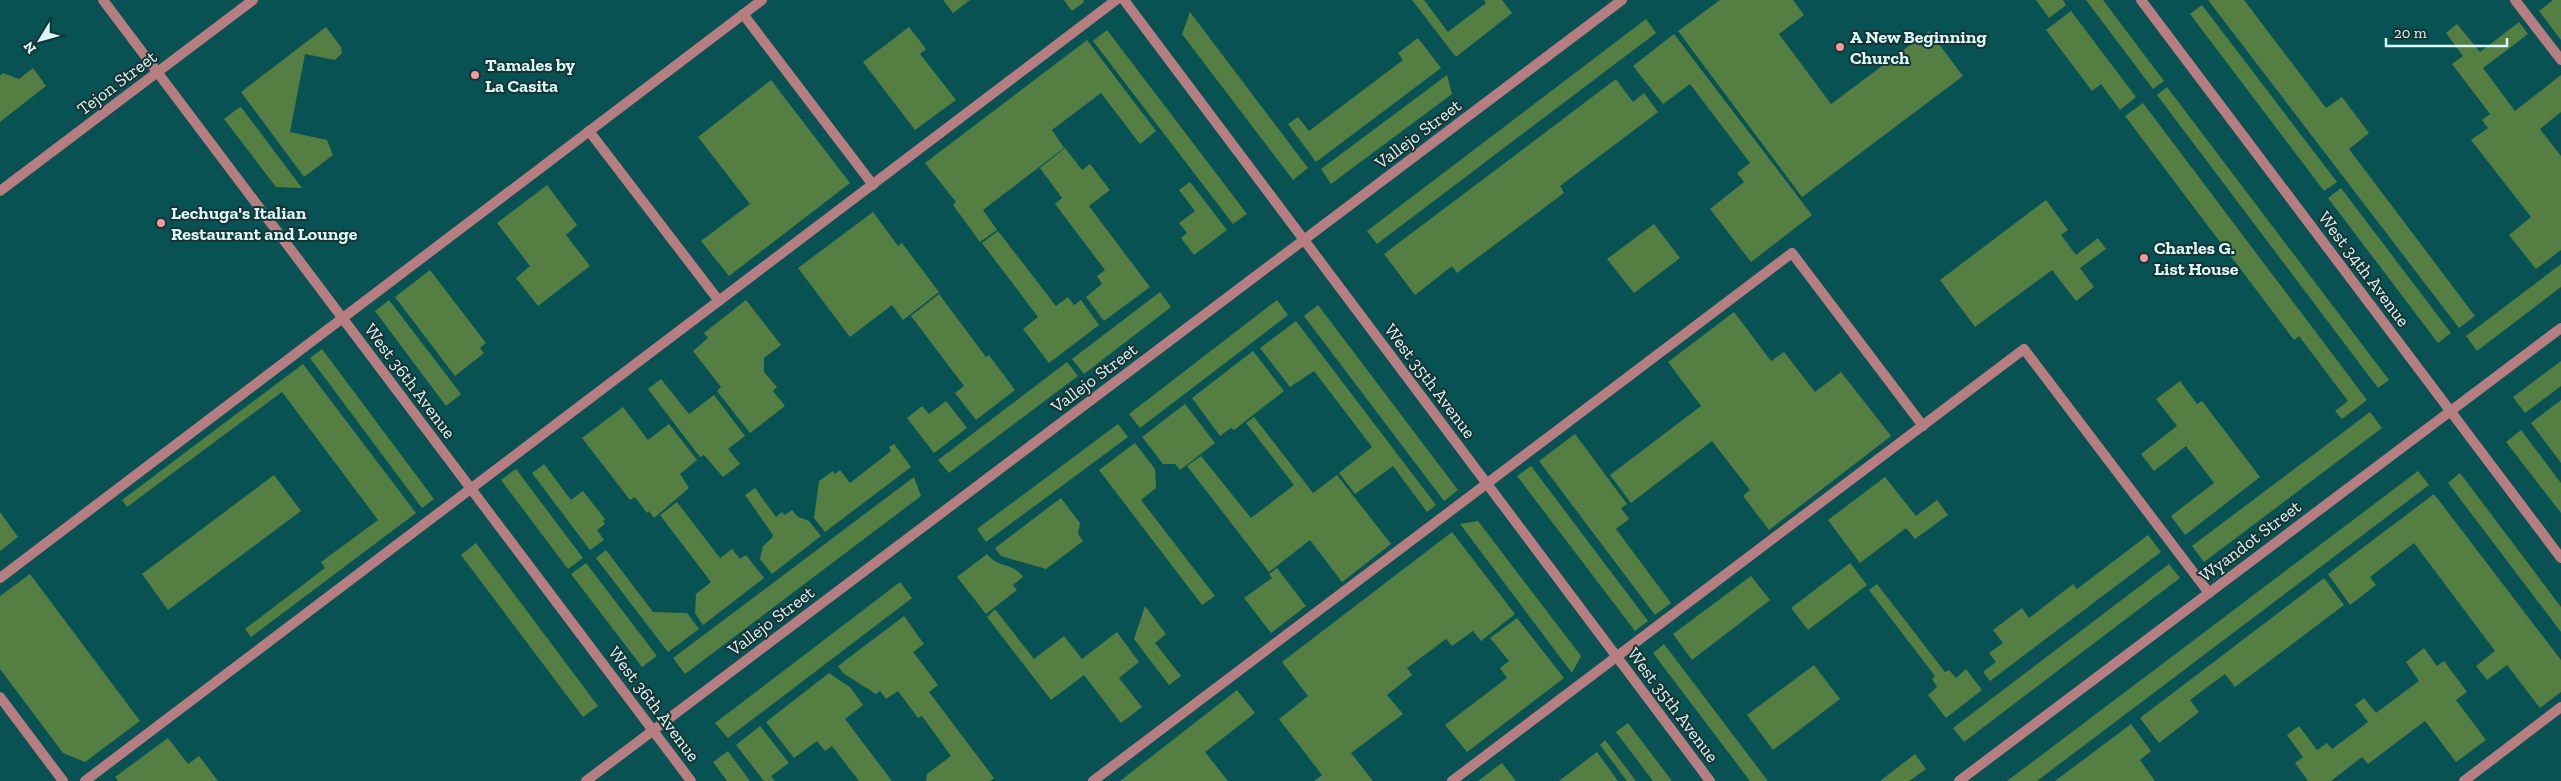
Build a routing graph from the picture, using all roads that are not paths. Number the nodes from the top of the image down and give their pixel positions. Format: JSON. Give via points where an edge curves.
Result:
{"nodes":[{"id":1,"x":102,"y":0,"type":"edge"},
{"id":2,"x":253,"y":0,"type":"edge"},
{"id":3,"x":762,"y":0,"type":"edge"},
{"id":4,"x":1116,"y":0,"type":"edge"},
{"id":5,"x":1124,"y":0,"type":"edge"},
{"id":6,"x":1622,"y":0,"type":"edge"},
{"id":7,"x":2142,"y":0,"type":"edge"},
{"id":8,"x":2515,"y":0,"type":"edge"},
{"id":9,"x":743,"y":14,"type":"junction"},
{"id":10,"x":2561,"y":60,"type":"edge"},
{"id":11,"x":157,"y":73,"type":"junction"},
{"id":12,"x":589,"y":131,"type":"junction"},
{"id":13,"x":873,"y":185,"type":"junction"},
{"id":14,"x":0,"y":192,"type":"edge"},
{"id":15,"x":1304,"y":240,"type":"junction"},
{"id":16,"x":719,"y":301,"type":"junction"},
{"id":17,"x":342,"y":318,"type":"junction"},
{"id":18,"x":2561,"y":328,"type":"edge"},
{"id":19,"x":2450,"y":411,"type":"junction"},
{"id":20,"x":1922,"y":426,"type":"junction"},
{"id":21,"x":1487,"y":484,"type":"junction"},
{"id":22,"x":471,"y":489,"type":"junction"},
{"id":23,"x":2561,"y":558,"type":"edge"},
{"id":24,"x":0,"y":578,"type":"edge"},
{"id":25,"x":2209,"y":593,"type":"junction"},
{"id":26,"x":1617,"y":657,"type":"junction"},
{"id":27,"x":0,"y":697,"type":"edge"},
{"id":28,"x":2561,"y":707,"type":"edge"},
{"id":29,"x":653,"y":730,"type":"junction"},
{"id":30,"x":62,"y":781,"type":"edge"},
{"id":31,"x":85,"y":781,"type":"edge"},
{"id":32,"x":586,"y":781,"type":"edge"},
{"id":33,"x":691,"y":781,"type":"edge"},
{"id":34,"x":1093,"y":781,"type":"edge"},
{"id":35,"x":1452,"y":781,"type":"edge"},
{"id":36,"x":1710,"y":781,"type":"edge"},
{"id":37,"x":1959,"y":781,"type":"edge"},
{"id":38,"x":2464,"y":781,"type":"edge"}],
"edges":[{"from":1,"to":11,"type":"street","name":"West 36th Avenue"},
{"from":2,"to":11,"type":"street","name":"Tejon Street"},
{"from":3,"to":9,"type":"street"},
{"from":4,"to":13,"type":"street"},
{"from":5,"to":15,"type":"street","name":"West 35th Avenue"},
{"from":6,"to":15,"type":"street","name":"Vallejo Street"},
{"from":7,"to":19,"type":"street","name":"West 34th Avenue"},
{"from":8,"to":10,"type":"street"},
{"from":9,"to":12,"type":"street"},
{"from":9,"to":13,"type":"street"},
{"from":11,"to":14,"type":"street","name":"Tejon Street"},
{"from":11,"to":17,"type":"street","name":"West 36th Avenue"},
{"from":12,"to":16,"type":"street"},
{"from":12,"to":17,"type":"street"},
{"from":13,"to":16,"type":"street"},
{"from":15,"to":21,"type":"street","name":"West 35th Avenue"},
{"from":15,"to":29,"type":"street","name":"Vallejo Street"},
{"from":16,"to":22,"type":"street"},
{"from":17,"to":22,"type":"street","name":"West 36th Avenue"},
{"from":17,"to":24,"type":"street"},
{"from":18,"to":19,"type":"street","name":"Wyandot Street"},
{"from":19,"to":23,"type":"street","name":"West 34th Avenue"},
{"from":19,"to":25,"type":"street","name":"Wyandot Street"},
{"from":20,"to":21,"type":"street","via":[[1792,253]]},
{"from":20,"to":25,"type":"street","via":[[2024,349]]},
{"from":20,"to":26,"type":"street"},
{"from":21,"to":26,"type":"street","name":"West 35th Avenue"},
{"from":21,"to":34,"type":"street"},
{"from":22,"to":29,"type":"street","name":"West 36th Avenue"},
{"from":22,"to":31,"type":"street"},
{"from":25,"to":37,"type":"street","name":"Wyandot Street"},
{"from":26,"to":35,"type":"street"},
{"from":26,"to":36,"type":"street","name":"West 35th Avenue"},
{"from":27,"to":30,"type":"street"},
{"from":28,"to":38,"type":"street"},
{"from":29,"to":32,"type":"street","name":"Vallejo Street"},
{"from":29,"to":33,"type":"street","name":"West 36th Avenue"}]}
